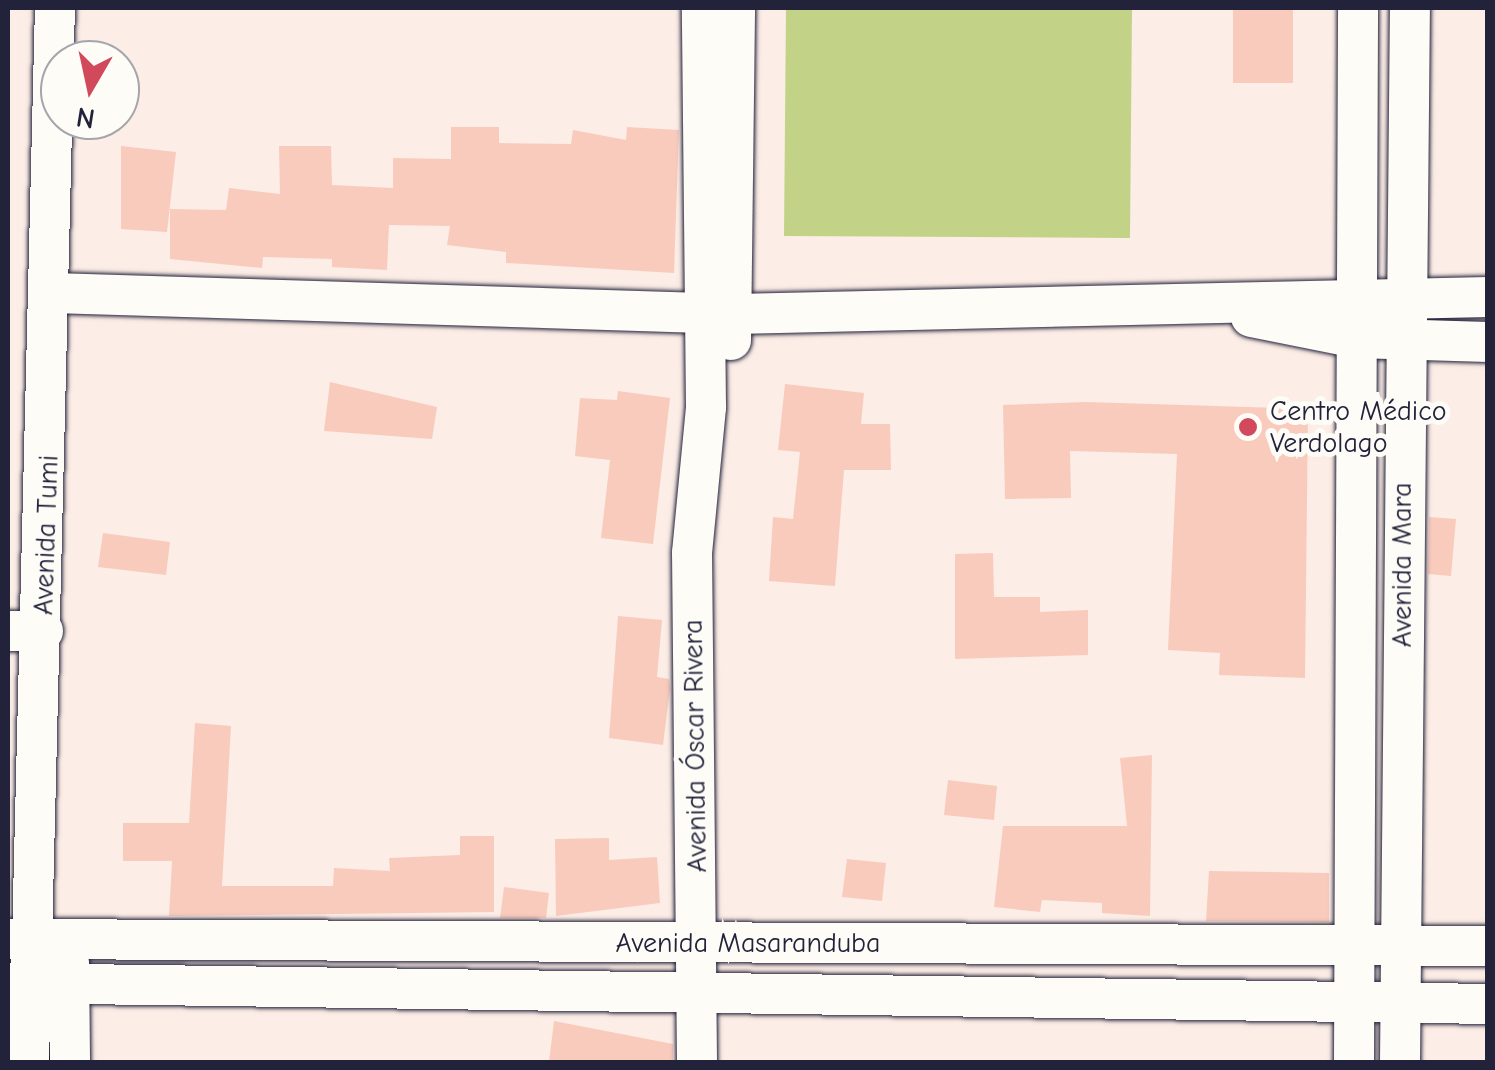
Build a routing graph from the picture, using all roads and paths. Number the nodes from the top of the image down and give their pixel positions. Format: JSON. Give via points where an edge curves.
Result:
{"nodes":[{"id":1,"x":54,"y":8,"type":"edge"},
{"id":2,"x":702,"y":8,"type":"edge"},
{"id":3,"x":734,"y":8,"type":"edge"},
{"id":4,"x":1358,"y":8,"type":"edge"},
{"id":5,"x":1410,"y":8,"type":"edge"},
{"id":6,"x":53,"y":293,"type":"junction"},
{"id":7,"x":1355,"y":295,"type":"junction"},
{"id":8,"x":1405,"y":296,"type":"junction"},
{"id":9,"x":1488,"y":297,"type":"edge"},
{"id":10,"x":1208,"y":309,"type":"junction"},
{"id":11,"x":721,"y":314,"type":"junction"},
{"id":12,"x":1356,"y":338,"type":"junction"},
{"id":13,"x":1404,"y":340,"type":"junction"},
{"id":14,"x":1488,"y":342,"type":"edge"},
{"id":15,"x":25,"y":631,"type":"edge"},
{"id":16,"x":35,"y":939,"type":"edge"},
{"id":17,"x":698,"y":943,"type":"junction"},
{"id":18,"x":1354,"y":946,"type":"junction"},
{"id":19,"x":1400,"y":946,"type":"junction"},
{"id":20,"x":1488,"y":946,"type":"edge"},
{"id":21,"x":18,"y":984,"type":"edge"},
{"id":22,"x":69,"y":984,"type":"junction"},
{"id":23,"x":697,"y":994,"type":"junction"},
{"id":24,"x":1488,"y":1004,"type":"edge"},
{"id":25,"x":1354,"y":1005,"type":"junction"},
{"id":26,"x":1400,"y":1005,"type":"junction"},
{"id":27,"x":29,"y":1062,"type":"edge"},
{"id":28,"x":70,"y":1062,"type":"edge"},
{"id":29,"x":697,"y":1062,"type":"edge"},
{"id":30,"x":1354,"y":1062,"type":"edge"},
{"id":31,"x":1400,"y":1062,"type":"edge"}],
"edges":[{"from":1,"to":6,"type":"street","name":"Avenida Tumi"},
{"from":2,"to":11,"type":"street","name":"Avenida Óscar Rivera"},
{"from":3,"to":11,"type":"street","name":"Avenida Óscar Rivera"},
{"from":4,"to":7,"type":"street","name":"Avenida Mara"},
{"from":5,"to":8,"type":"street","name":"Avenida Mara"},
{"from":6,"to":11,"type":"street"},
{"from":6,"to":15,"type":"street","name":"Avenida Tumi"},
{"from":7,"to":8,"type":"street"},
{"from":7,"to":10,"type":"street"},
{"from":7,"to":12,"type":"street","name":"Avenida Mara"},
{"from":8,"to":9,"type":"street"},
{"from":8,"to":13,"type":"street","name":"Avenida Mara"},
{"from":10,"to":11,"type":"street"},
{"from":10,"to":12,"type":"street"},
{"from":11,"to":17,"type":"street","name":"Avenida Óscar Rivera","via":[[692,553]]},
{"from":12,"to":13,"type":"street"},
{"from":12,"to":18,"type":"street","name":"Avenida Mara"},
{"from":13,"to":14,"type":"street"},
{"from":13,"to":19,"type":"street","name":"Avenida Mara"},
{"from":15,"to":16,"type":"street","name":"Avenida Tumi"},
{"from":16,"to":17,"type":"street","name":"Avenida Masaranduba"},
{"from":16,"to":21,"type":"street","name":"Avenida Tumi"},
{"from":16,"to":22,"type":"street","name":"Avenida Tumi"},
{"from":17,"to":18,"type":"street","name":"Avenida Masaranduba"},
{"from":17,"to":23,"type":"street","name":"Avenida Óscar Rivera"},
{"from":18,"to":19,"type":"street","name":"Avenida Masaranduba"},
{"from":18,"to":25,"type":"street","name":"Avenida Mara"},
{"from":19,"to":20,"type":"street","name":"Avenida Masaranduba"},
{"from":19,"to":26,"type":"street","name":"Avenida Mara"},
{"from":21,"to":22,"type":"street"},
{"from":21,"to":27,"type":"street","name":"Avenida Tumi"},
{"from":22,"to":23,"type":"street"},
{"from":22,"to":28,"type":"street","name":"Avenida Tumi"},
{"from":23,"to":25,"type":"street"},
{"from":23,"to":29,"type":"street","name":"Avenida Óscar Rivera"},
{"from":24,"to":26,"type":"street"},
{"from":25,"to":26,"type":"street"},
{"from":25,"to":30,"type":"street","name":"Avenida Mara"},
{"from":26,"to":31,"type":"street","name":"Avenida Mara"}]}
